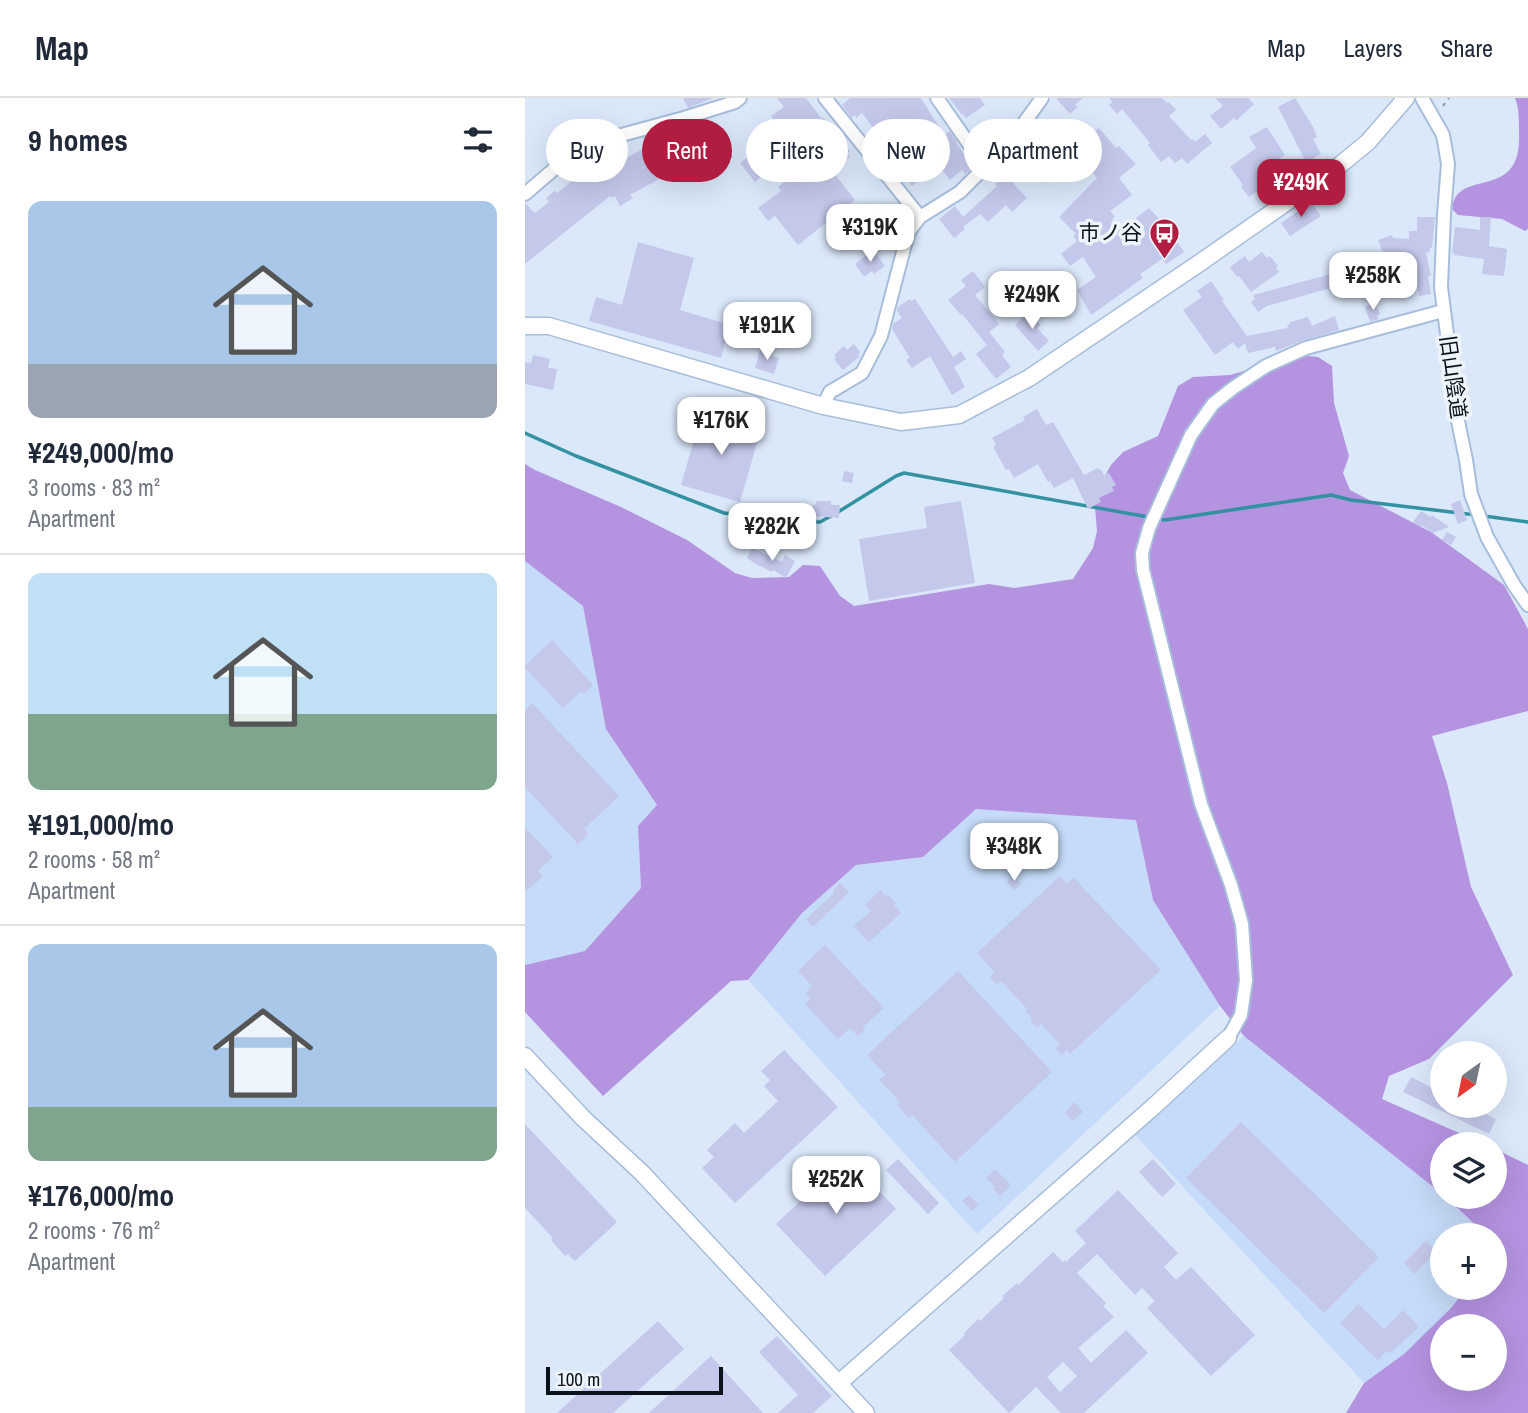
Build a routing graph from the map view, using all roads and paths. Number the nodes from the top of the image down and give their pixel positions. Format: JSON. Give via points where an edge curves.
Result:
{"nodes":[{"id":1,"x":740,"y":98,"type":"edge"},
{"id":2,"x":825,"y":98,"type":"edge"},
{"id":3,"x":937,"y":98,"type":"edge"},
{"id":4,"x":1406,"y":98,"type":"edge"},
{"id":5,"x":1422,"y":98,"type":"edge"},
{"id":6,"x":1037,"y":101,"type":"edge"},
{"id":7,"x":1025,"y":119,"type":"edge"},
{"id":8,"x":964,"y":137,"type":"edge"},
{"id":9,"x":970,"y":182,"type":"edge"},
{"id":10,"x":525,"y":194,"type":"edge"},
{"id":11,"x":920,"y":217,"type":"junction"},
{"id":12,"x":1443,"y":312,"type":"junction"},
{"id":13,"x":525,"y":326,"type":"edge"},
{"id":14,"x":823,"y":406,"type":"junction"},
{"id":15,"x":1528,"y":605,"type":"edge"},
{"id":16,"x":1229,"y":1038,"type":"joint"},
{"id":17,"x":525,"y":1056,"type":"edge"},
{"id":18,"x":839,"y":1383,"type":"junction"},
{"id":19,"x":866,"y":1413,"type":"edge"}],
"edges":[{"from":1,"to":10,"type":"street","via":[[581,146]]},
{"from":2,"to":11,"type":"street"},
{"from":3,"to":8,"type":"street"},
{"from":4,"to":14,"type":"street","via":[[1368,142],[1340,165],[1028,378],[959,415],[901,422]]},
{"from":5,"to":12,"type":"street","name":"旧山陰道","via":[[1443,135],[1448,164],[1440,287]]},
{"from":6,"to":7,"type":"street"},
{"from":9,"to":11,"type":"street"},
{"from":11,"to":14,"type":"street","via":[[908,233],[881,336],[862,373],[830,392]]},
{"from":12,"to":15,"type":"street","name":"旧山陰道","via":[[1471,494],[1487,537]]},
{"from":12,"to":16,"type":"street","via":[[1306,348],[1233,388],[1213,404],[1191,435],[1149,528],[1143,570],[1201,804],[1242,924],[1246,980],[1241,1014]]},
{"from":13,"to":14,"type":"street","via":[[549,326]]},
{"from":16,"to":18,"type":"street"},
{"from":17,"to":18,"type":"street"},
{"from":18,"to":19,"type":"street"}]}
